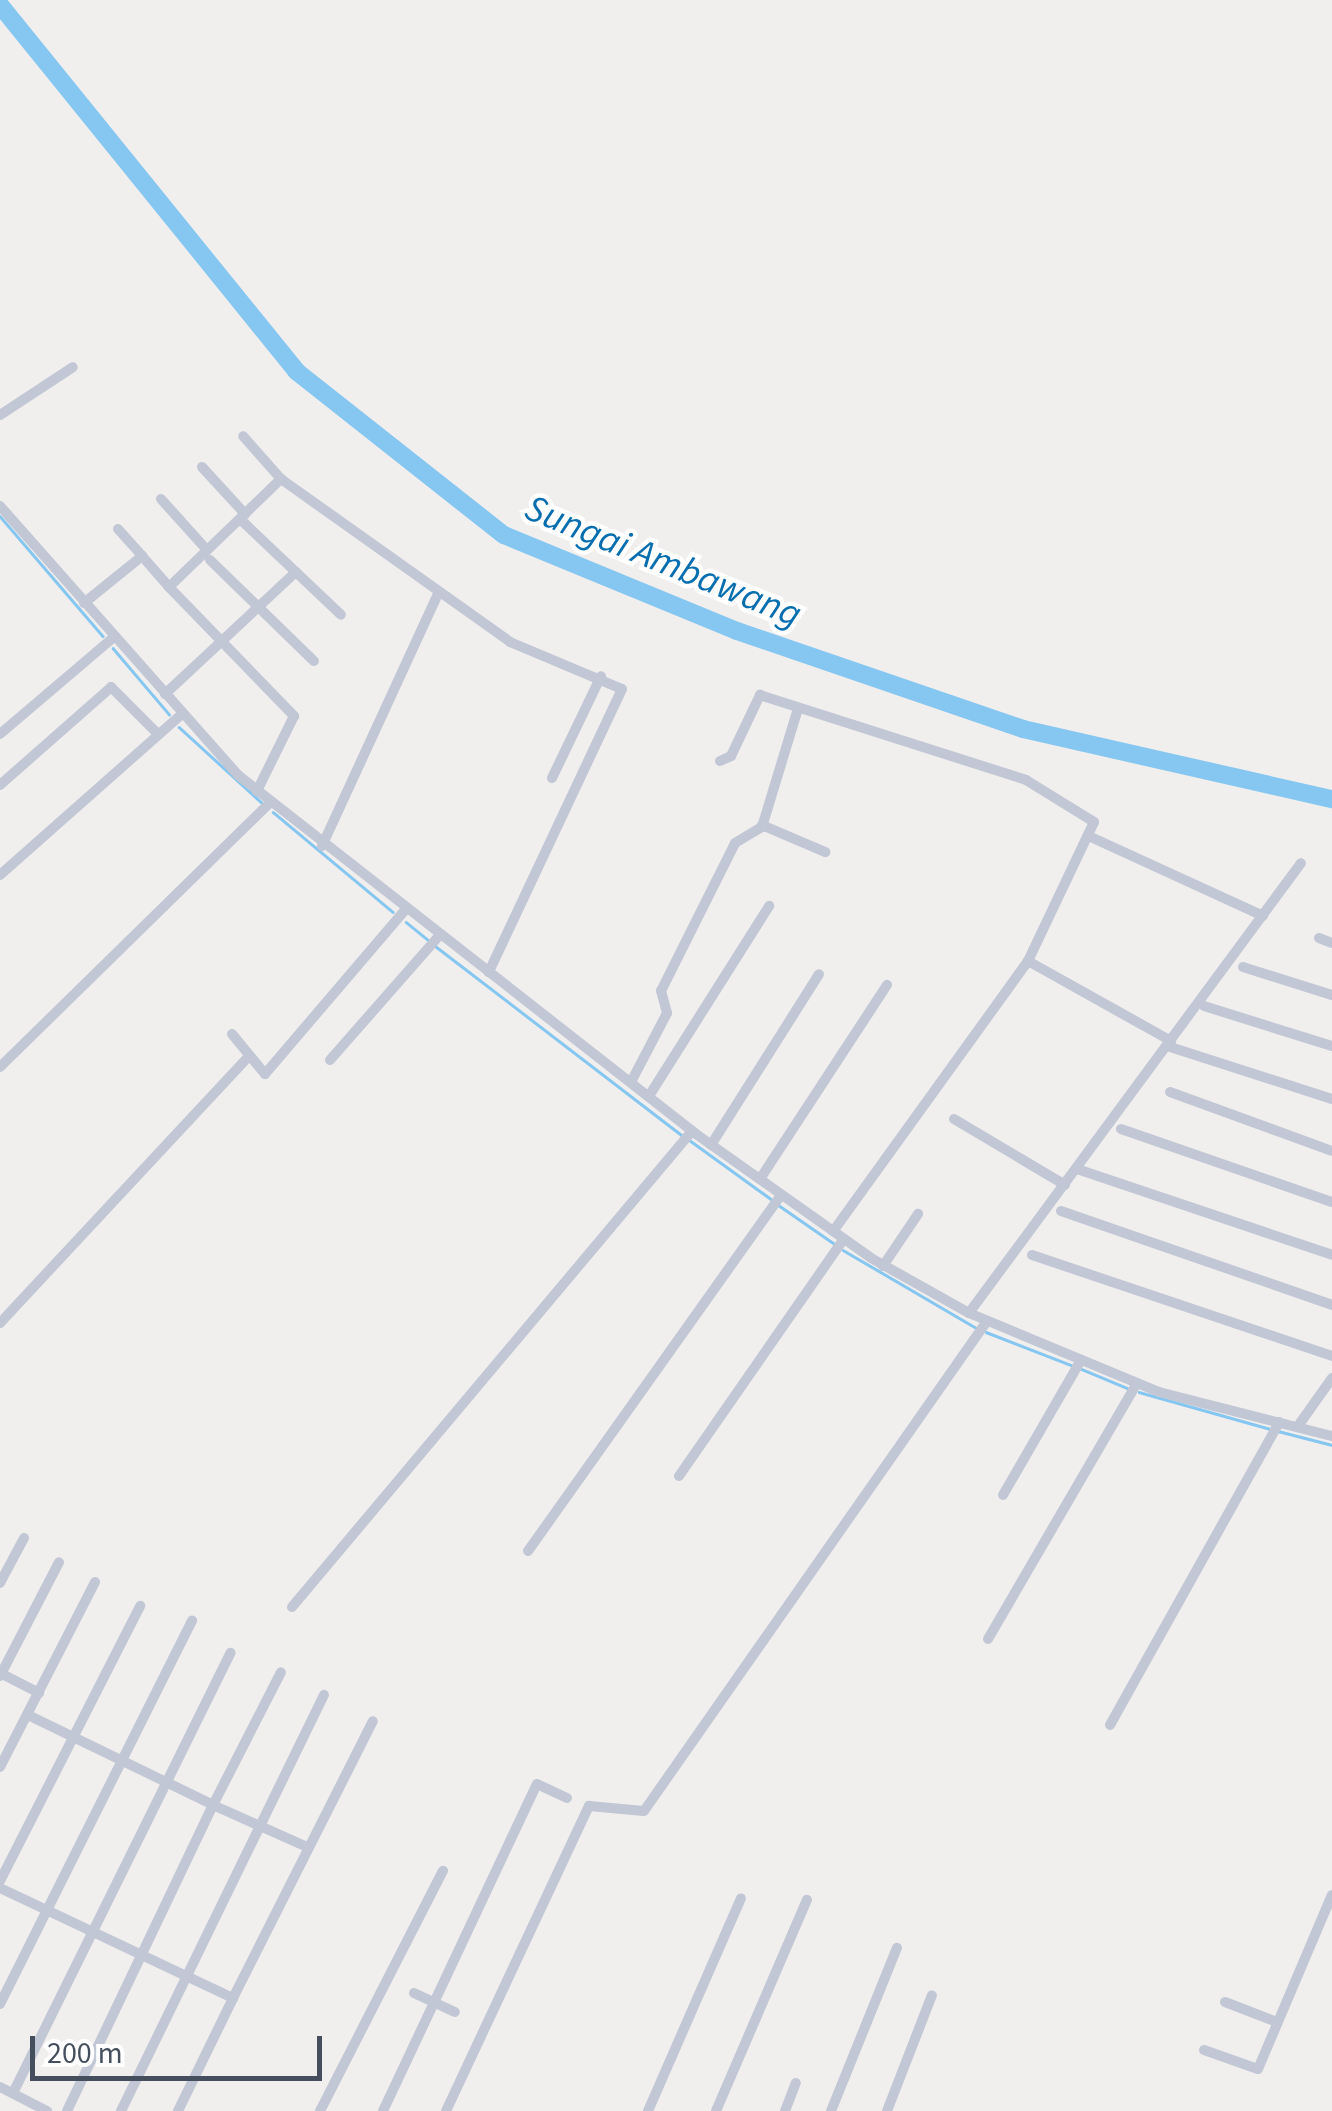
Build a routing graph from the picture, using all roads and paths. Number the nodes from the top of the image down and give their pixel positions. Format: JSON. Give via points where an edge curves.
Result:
{"nodes":[{"id":1,"x":73,"y":367,"type":"dead end"},
{"id":2,"x":0,"y":415,"type":"edge"},
{"id":3,"x":244,"y":436,"type":"dead end"},
{"id":4,"x":202,"y":467,"type":"dead end"},
{"id":5,"x":285,"y":482,"type":"junction"},
{"id":6,"x":160,"y":499,"type":"dead end"},
{"id":7,"x":0,"y":506,"type":"edge"},
{"id":8,"x":242,"y":516,"type":"junction"},
{"id":9,"x":118,"y":529,"type":"dead end"},
{"id":10,"x":208,"y":555,"type":"junction"},
{"id":11,"x":142,"y":556,"type":"junction"},
{"id":12,"x":296,"y":572,"type":"junction"},
{"id":13,"x":169,"y":587,"type":"junction"},
{"id":14,"x":438,"y":594,"type":"junction"},
{"id":15,"x":84,"y":603,"type":"junction"},
{"id":16,"x":258,"y":608,"type":"junction"},
{"id":17,"x":341,"y":615,"type":"dead end"},
{"id":18,"x":114,"y":637,"type":"junction"},
{"id":19,"x":221,"y":644,"type":"junction"},
{"id":20,"x":314,"y":661,"type":"dead end"},
{"id":21,"x":601,"y":676,"type":"junction"},
{"id":22,"x":165,"y":694,"type":"junction"},
{"id":23,"x":797,"y":712,"type":"junction"},
{"id":24,"x":182,"y":714,"type":"junction"},
{"id":25,"x":0,"y":734,"type":"edge"},
{"id":26,"x":158,"y":734,"type":"junction"},
{"id":27,"x":720,"y":761,"type":"dead end"},
{"id":28,"x":552,"y":778,"type":"dead end"},
{"id":29,"x":0,"y":784,"type":"edge"},
{"id":30,"x":257,"y":791,"type":"junction"},
{"id":31,"x":271,"y":802,"type":"junction"},
{"id":32,"x":762,"y":825,"type":"junction"},
{"id":33,"x":1093,"y":838,"type":"junction"},
{"id":34,"x":322,"y":846,"type":"junction"},
{"id":35,"x":825,"y":852,"type":"dead end"},
{"id":36,"x":1301,"y":863,"type":"dead end"},
{"id":37,"x":0,"y":875,"type":"edge"},
{"id":38,"x":769,"y":906,"type":"dead end"},
{"id":39,"x":405,"y":910,"type":"junction"},
{"id":40,"x":1263,"y":916,"type":"junction"},
{"id":41,"x":440,"y":935,"type":"junction"},
{"id":42,"x":1320,"y":938,"type":"dead end"},
{"id":43,"x":1332,"y":942,"type":"edge"},
{"id":44,"x":1028,"y":961,"type":"junction"},
{"id":45,"x":1243,"y":967,"type":"dead end"},
{"id":46,"x":489,"y":972,"type":"junction"},
{"id":47,"x":819,"y":974,"type":"dead end"},
{"id":48,"x":887,"y":985,"type":"dead end"},
{"id":49,"x":1332,"y":995,"type":"edge"},
{"id":50,"x":1204,"y":1006,"type":"dead end"},
{"id":51,"x":232,"y":1034,"type":"dead end"},
{"id":52,"x":1169,"y":1044,"type":"junction"},
{"id":53,"x":1332,"y":1046,"type":"edge"},
{"id":54,"x":248,"y":1058,"type":"junction"},
{"id":55,"x":330,"y":1060,"type":"dead end"},
{"id":56,"x":0,"y":1066,"type":"edge"},
{"id":57,"x":631,"y":1082,"type":"junction"},
{"id":58,"x":1170,"y":1092,"type":"dead end"},
{"id":59,"x":648,"y":1096,"type":"junction"},
{"id":60,"x":1332,"y":1099,"type":"edge"},
{"id":61,"x":954,"y":1120,"type":"dead end"},
{"id":62,"x":1121,"y":1129,"type":"dead end"},
{"id":63,"x":692,"y":1131,"type":"junction"},
{"id":64,"x":711,"y":1145,"type":"junction"},
{"id":65,"x":1332,"y":1151,"type":"edge"},
{"id":66,"x":1077,"y":1169,"type":"junction"},
{"id":67,"x":760,"y":1180,"type":"junction"},
{"id":68,"x":1064,"y":1186,"type":"junction"},
{"id":69,"x":781,"y":1195,"type":"junction"},
{"id":70,"x":1332,"y":1202,"type":"edge"},
{"id":71,"x":1061,"y":1211,"type":"dead end"},
{"id":72,"x":918,"y":1214,"type":"dead end"},
{"id":73,"x":838,"y":1235,"type":"junction"},
{"id":74,"x":1332,"y":1254,"type":"edge"},
{"id":75,"x":1032,"y":1255,"type":"dead end"},
{"id":76,"x":883,"y":1266,"type":"junction"},
{"id":77,"x":1332,"y":1305,"type":"edge"},
{"id":78,"x":970,"y":1313,"type":"junction"},
{"id":79,"x":987,"y":1322,"type":"junction"},
{"id":80,"x":0,"y":1323,"type":"edge"},
{"id":81,"x":1332,"y":1356,"type":"edge"},
{"id":82,"x":1081,"y":1360,"type":"junction"},
{"id":83,"x":1332,"y":1378,"type":"edge"},
{"id":84,"x":1137,"y":1384,"type":"junction"},
{"id":85,"x":1279,"y":1422,"type":"junction"},
{"id":86,"x":1298,"y":1426,"type":"junction"},
{"id":87,"x":1332,"y":1436,"type":"edge"},
{"id":88,"x":678,"y":1476,"type":"dead end"},
{"id":89,"x":1003,"y":1494,"type":"dead end"},
{"id":90,"x":24,"y":1538,"type":"dead end"},
{"id":91,"x":528,"y":1551,"type":"dead end"},
{"id":92,"x":58,"y":1562,"type":"dead end"},
{"id":93,"x":95,"y":1582,"type":"dead end"},
{"id":94,"x":0,"y":1583,"type":"edge"},
{"id":95,"x":140,"y":1606,"type":"dead end"},
{"id":96,"x":292,"y":1606,"type":"dead end"},
{"id":97,"x":192,"y":1620,"type":"dead end"},
{"id":98,"x":988,"y":1639,"type":"dead end"},
{"id":99,"x":230,"y":1653,"type":"dead end"},
{"id":100,"x":280,"y":1672,"type":"dead end"},
{"id":101,"x":0,"y":1675,"type":"edge"},
{"id":102,"x":39,"y":1693,"type":"junction"},
{"id":103,"x":324,"y":1696,"type":"dead end"},
{"id":104,"x":28,"y":1715,"type":"junction"},
{"id":105,"x":373,"y":1721,"type":"dead end"},
{"id":106,"x":1110,"y":1725,"type":"dead end"},
{"id":107,"x":73,"y":1737,"type":"junction"},
{"id":108,"x":119,"y":1761,"type":"junction"},
{"id":109,"x":0,"y":1767,"type":"edge"},
{"id":110,"x":165,"y":1785,"type":"junction"},
{"id":111,"x":567,"y":1798,"type":"dead end"},
{"id":112,"x":213,"y":1804,"type":"junction"},
{"id":113,"x":261,"y":1825,"type":"junction"},
{"id":114,"x":307,"y":1847,"type":"junction"},
{"id":115,"x":443,"y":1872,"type":"dead end"},
{"id":116,"x":0,"y":1884,"type":"edge"},
{"id":117,"x":1332,"y":1895,"type":"edge"},
{"id":118,"x":741,"y":1898,"type":"dead end"},
{"id":119,"x":807,"y":1900,"type":"dead end"},
{"id":120,"x":46,"y":1908,"type":"junction"},
{"id":121,"x":91,"y":1931,"type":"junction"},
{"id":122,"x":897,"y":1948,"type":"dead end"},
{"id":123,"x":136,"y":1954,"type":"junction"},
{"id":124,"x":186,"y":1978,"type":"junction"},
{"id":125,"x":414,"y":1993,"type":"dead end"},
{"id":126,"x":932,"y":1995,"type":"dead end"},
{"id":127,"x":232,"y":1998,"type":"junction"},
{"id":128,"x":1225,"y":2002,"type":"dead end"},
{"id":129,"x":0,"y":2004,"type":"edge"},
{"id":130,"x":434,"y":2004,"type":"junction"},
{"id":131,"x":456,"y":2012,"type":"dead end"},
{"id":132,"x":1277,"y":2022,"type":"junction"},
{"id":133,"x":1204,"y":2050,"type":"dead end"},
{"id":134,"x":796,"y":2084,"type":"dead end"},
{"id":135,"x":0,"y":2087,"type":"edge"},
{"id":136,"x":13,"y":2094,"type":"junction"},
{"id":137,"x":43,"y":2110,"type":"edge"},
{"id":138,"x":66,"y":2111,"type":"edge"},
{"id":139,"x":121,"y":2111,"type":"edge"},
{"id":140,"x":178,"y":2111,"type":"edge"},
{"id":141,"x":320,"y":2111,"type":"edge"},
{"id":142,"x":383,"y":2111,"type":"edge"},
{"id":143,"x":446,"y":2111,"type":"edge"},
{"id":144,"x":648,"y":2111,"type":"edge"},
{"id":145,"x":716,"y":2111,"type":"edge"},
{"id":146,"x":785,"y":2111,"type":"edge"},
{"id":147,"x":830,"y":2111,"type":"edge"},
{"id":148,"x":887,"y":2111,"type":"edge"}],
"edges":[{"from":1,"to":2,"type":"street"},
{"from":3,"to":5,"type":"street"},
{"from":4,"to":8,"type":"street"},
{"from":5,"to":8,"type":"street"},
{"from":5,"to":14,"type":"street"},
{"from":6,"to":10,"type":"street"},
{"from":7,"to":15,"type":"street"},
{"from":8,"to":10,"type":"street"},
{"from":8,"to":12,"type":"street"},
{"from":9,"to":11,"type":"street"},
{"from":10,"to":13,"type":"street"},
{"from":10,"to":16,"type":"street"},
{"from":11,"to":13,"type":"street"},
{"from":11,"to":15,"type":"street"},
{"from":12,"to":16,"type":"street"},
{"from":12,"to":17,"type":"street"},
{"from":13,"to":19,"type":"street"},
{"from":14,"to":21,"type":"street","via":[[524,650]]},
{"from":14,"to":34,"type":"street"},
{"from":15,"to":18,"type":"street"},
{"from":16,"to":19,"type":"street"},
{"from":16,"to":20,"type":"street"},
{"from":18,"to":22,"type":"street"},
{"from":18,"to":25,"type":"street"},
{"from":19,"to":22,"type":"street"},
{"from":19,"to":30,"type":"street","via":[[294,716]]},
{"from":21,"to":28,"type":"street"},
{"from":21,"to":46,"type":"street","via":[[622,689]]},
{"from":22,"to":24,"type":"street"},
{"from":23,"to":27,"type":"street","via":[[755,697],[731,756]]},
{"from":23,"to":32,"type":"street"},
{"from":23,"to":33,"type":"street","via":[[1026,780],[1084,810]]},
{"from":24,"to":26,"type":"street"},
{"from":24,"to":30,"type":"street"},
{"from":26,"to":29,"type":"street","via":[[110,687]]},
{"from":26,"to":37,"type":"street"},
{"from":30,"to":31,"type":"street"},
{"from":31,"to":34,"type":"street"},
{"from":31,"to":56,"type":"street"},
{"from":32,"to":35,"type":"street"},
{"from":32,"to":57,"type":"street","via":[[735,843],[661,990],[667,1013]]},
{"from":33,"to":40,"type":"street"},
{"from":33,"to":44,"type":"street"},
{"from":34,"to":39,"type":"street"},
{"from":36,"to":40,"type":"street"},
{"from":38,"to":59,"type":"street"},
{"from":39,"to":41,"type":"street"},
{"from":39,"to":54,"type":"street","via":[[265,1074]]},
{"from":40,"to":52,"type":"street"},
{"from":41,"to":46,"type":"street"},
{"from":41,"to":55,"type":"street"},
{"from":42,"to":43,"type":"street"},
{"from":44,"to":52,"type":"street"},
{"from":44,"to":73,"type":"street"},
{"from":45,"to":49,"type":"street"},
{"from":46,"to":57,"type":"street"},
{"from":47,"to":64,"type":"street"},
{"from":48,"to":67,"type":"street"},
{"from":50,"to":53,"type":"street"},
{"from":51,"to":54,"type":"street"},
{"from":52,"to":60,"type":"street"},
{"from":52,"to":66,"type":"street"},
{"from":54,"to":80,"type":"street"},
{"from":57,"to":59,"type":"street"},
{"from":58,"to":65,"type":"street"},
{"from":59,"to":63,"type":"street"},
{"from":61,"to":68,"type":"street"},
{"from":62,"to":70,"type":"street"},
{"from":63,"to":64,"type":"street"},
{"from":63,"to":96,"type":"street"},
{"from":64,"to":67,"type":"street"},
{"from":66,"to":68,"type":"street"},
{"from":66,"to":74,"type":"street"},
{"from":67,"to":69,"type":"street"},
{"from":68,"to":78,"type":"street"},
{"from":69,"to":73,"type":"street"},
{"from":69,"to":91,"type":"street"},
{"from":71,"to":77,"type":"street"},
{"from":72,"to":76,"type":"street"},
{"from":73,"to":76,"type":"street"},
{"from":73,"to":88,"type":"street"},
{"from":75,"to":81,"type":"street"},
{"from":76,"to":78,"type":"street"},
{"from":78,"to":79,"type":"street"},
{"from":79,"to":82,"type":"street"},
{"from":79,"to":143,"type":"street","via":[[644,1811],[589,1806]]},
{"from":82,"to":84,"type":"street"},
{"from":82,"to":89,"type":"street"},
{"from":83,"to":86,"type":"street"},
{"from":84,"to":85,"type":"street"},
{"from":84,"to":98,"type":"street"},
{"from":85,"to":86,"type":"street"},
{"from":85,"to":106,"type":"street"},
{"from":86,"to":87,"type":"street"},
{"from":90,"to":94,"type":"street"},
{"from":92,"to":101,"type":"street"},
{"from":93,"to":102,"type":"street"},
{"from":95,"to":107,"type":"street"},
{"from":97,"to":108,"type":"street"},
{"from":99,"to":110,"type":"street"},
{"from":100,"to":112,"type":"street"},
{"from":101,"to":102,"type":"street"},
{"from":102,"to":104,"type":"street"},
{"from":103,"to":113,"type":"street"},
{"from":104,"to":107,"type":"street"},
{"from":104,"to":109,"type":"street"},
{"from":105,"to":114,"type":"street"},
{"from":107,"to":108,"type":"street"},
{"from":107,"to":116,"type":"street"},
{"from":108,"to":110,"type":"street"},
{"from":108,"to":120,"type":"street"},
{"from":110,"to":112,"type":"street"},
{"from":110,"to":121,"type":"street"},
{"from":111,"to":130,"type":"street","via":[[537,1784]]},
{"from":112,"to":113,"type":"street"},
{"from":112,"to":123,"type":"street"},
{"from":113,"to":114,"type":"street"},
{"from":113,"to":124,"type":"street"},
{"from":114,"to":127,"type":"street"},
{"from":115,"to":141,"type":"street"},
{"from":116,"to":120,"type":"street"},
{"from":117,"to":132,"type":"street"},
{"from":118,"to":144,"type":"street"},
{"from":119,"to":145,"type":"street"},
{"from":120,"to":121,"type":"street"},
{"from":120,"to":129,"type":"street"},
{"from":121,"to":123,"type":"street"},
{"from":121,"to":136,"type":"street"},
{"from":122,"to":147,"type":"street"},
{"from":123,"to":124,"type":"street"},
{"from":123,"to":138,"type":"street"},
{"from":124,"to":127,"type":"street"},
{"from":124,"to":139,"type":"street"},
{"from":125,"to":130,"type":"street"},
{"from":126,"to":148,"type":"street"},
{"from":127,"to":140,"type":"street"},
{"from":128,"to":132,"type":"street"},
{"from":130,"to":131,"type":"street"},
{"from":130,"to":142,"type":"street"},
{"from":132,"to":133,"type":"street","via":[[1255,2072]]},
{"from":134,"to":146,"type":"street"},
{"from":135,"to":136,"type":"street"},
{"from":136,"to":137,"type":"street"}]}
